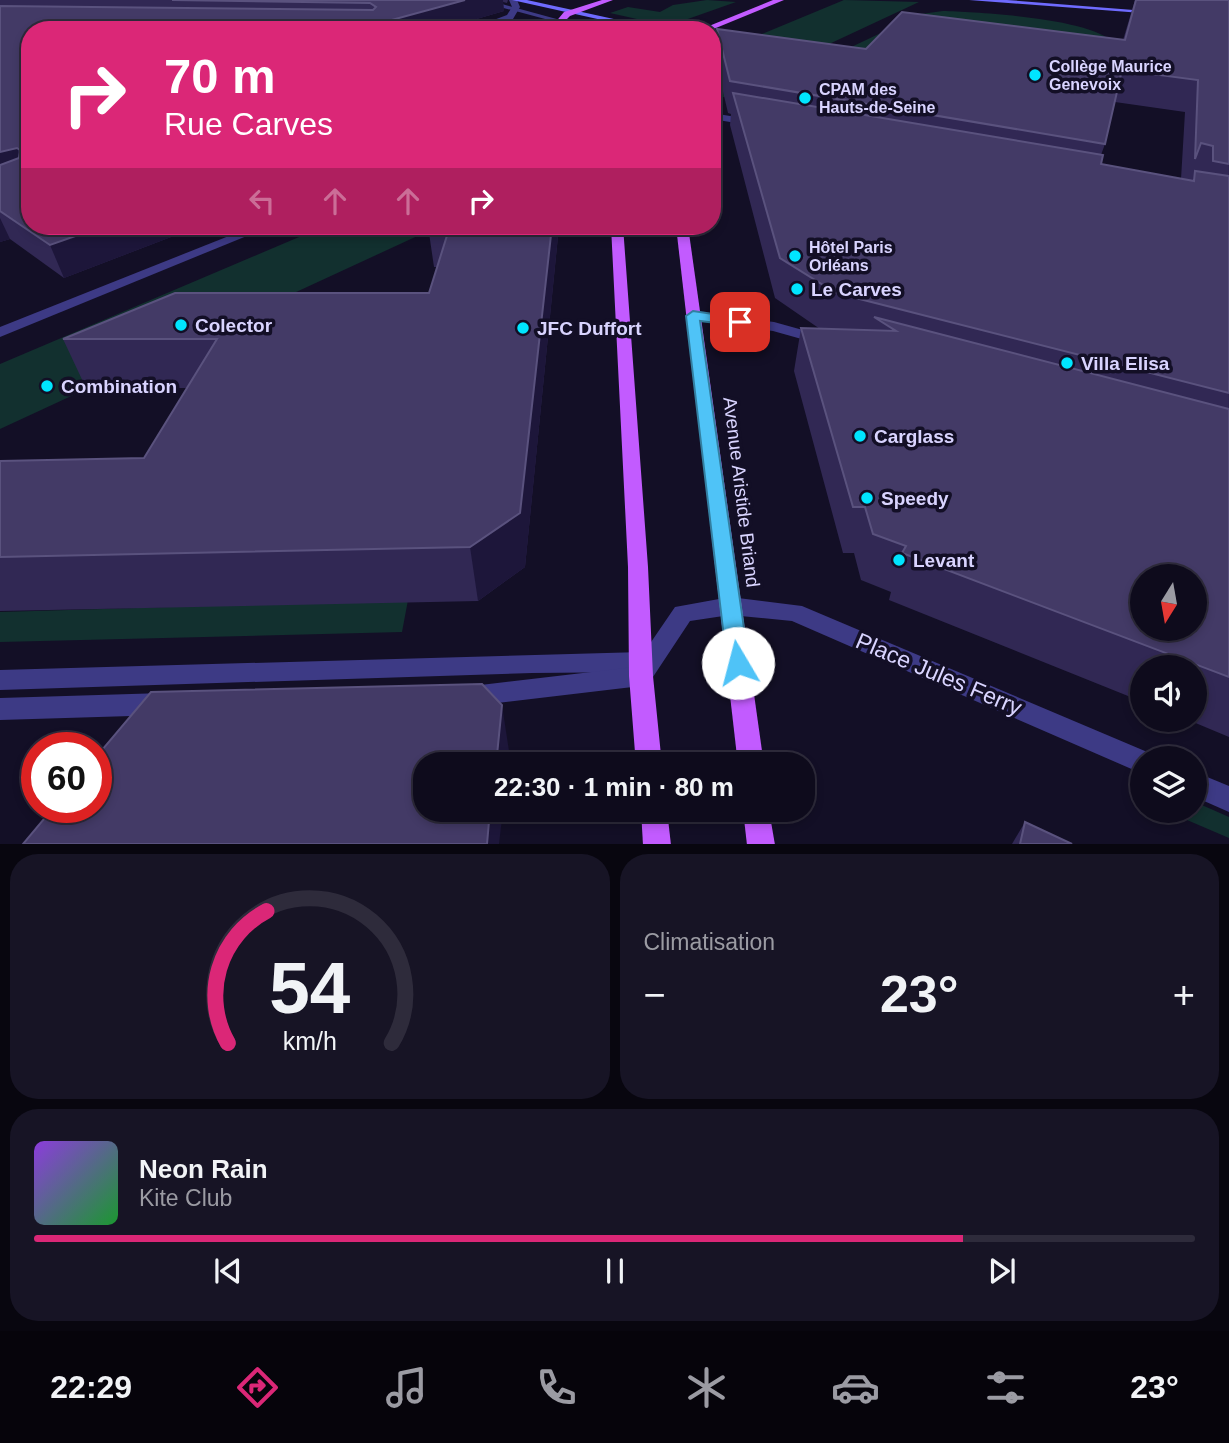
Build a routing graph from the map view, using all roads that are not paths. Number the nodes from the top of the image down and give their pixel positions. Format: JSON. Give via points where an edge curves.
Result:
{"nodes":[{"id":1,"x":478,"y":0,"type":"edge"},
{"id":2,"x":609,"y":0,"type":"edge"},
{"id":3,"x":780,"y":0,"type":"edge"},
{"id":4,"x":974,"y":0,"type":"edge"},
{"id":5,"x":1094,"y":0,"type":"edge"},
{"id":6,"x":1137,"y":2,"type":"edge"},
{"id":7,"x":515,"y":3,"type":"edge"},
{"id":8,"x":574,"y":12,"type":"junction"},
{"id":9,"x":502,"y":21,"type":"edge"},
{"id":10,"x":552,"y":21,"type":"edge"},
{"id":11,"x":564,"y":21,"type":"edge"},
{"id":12,"x":617,"y":21,"type":"edge"},
{"id":13,"x":721,"y":23,"type":"edge"},
{"id":14,"x":721,"y":118,"type":"edge"},
{"id":15,"x":763,"y":125,"type":"edge"},
{"id":16,"x":242,"y":235,"type":"edge"},
{"id":17,"x":617,"y":235,"type":"edge"},
{"id":18,"x":683,"y":235,"type":"edge"},
{"id":19,"x":693,"y":316,"type":"junction"},
{"id":20,"x":0,"y":332,"type":"edge"},
{"id":21,"x":837,"y":344,"type":"edge"},
{"id":22,"x":730,"y":606,"type":"junction"},
{"id":23,"x":641,"y":669,"type":"junction"},
{"id":24,"x":0,"y":680,"type":"edge"},
{"id":25,"x":454,"y":697,"type":"edge"},
{"id":26,"x":192,"y":704,"type":"edge"},
{"id":27,"x":0,"y":709,"type":"edge"},
{"id":28,"x":648,"y":752,"type":"edge"},
{"id":29,"x":749,"y":752,"type":"edge"},
{"id":30,"x":1130,"y":756,"type":"edge"},
{"id":31,"x":1207,"y":789,"type":"edge"},
{"id":32,"x":1229,"y":799,"type":"edge"},
{"id":33,"x":655,"y":822,"type":"edge"},
{"id":34,"x":758,"y":822,"type":"edge"},
{"id":35,"x":657,"y":844,"type":"edge"},
{"id":36,"x":761,"y":844,"type":"edge"}],
"edges":[{"from":1,"to":7,"type":"street"},
{"from":2,"to":8,"type":"main road"},
{"from":3,"to":13,"type":"main road"},
{"from":4,"to":6,"type":"main road","via":[[1164,9]]},
{"from":5,"to":6,"type":"main road"},
{"from":7,"to":8,"type":"main road"},
{"from":7,"to":9,"type":"street","via":[[510,17]]},
{"from":7,"to":10,"type":"street"},
{"from":8,"to":11,"type":"main road"},
{"from":8,"to":12,"type":"main road"},
{"from":14,"to":15,"type":"street"},
{"from":16,"to":20,"type":"street"},
{"from":17,"to":23,"type":"main road"},
{"from":18,"to":19,"type":"main road","name":"Avenue Aristide Briand"},
{"from":19,"to":21,"type":"street","via":[[774,327]]},
{"from":19,"to":22,"type":"main road","name":"Avenue Aristide Briand"},
{"from":22,"to":23,"type":"street","name":"Place Jules Ferry","via":[[683,613]]},
{"from":22,"to":29,"type":"main road","name":"Avenue Aristide Briand"},
{"from":22,"to":30,"type":"street","name":"Place Jules Ferry","via":[[794,612]]},
{"from":23,"to":24,"type":"street","via":[[533,663]]},
{"from":23,"to":25,"type":"street","via":[[495,696]]},
{"from":23,"to":28,"type":"main road"},
{"from":26,"to":27,"type":"street"},
{"from":31,"to":32,"type":"street"},
{"from":33,"to":35,"type":"main road"},
{"from":34,"to":36,"type":"main road"}]}
